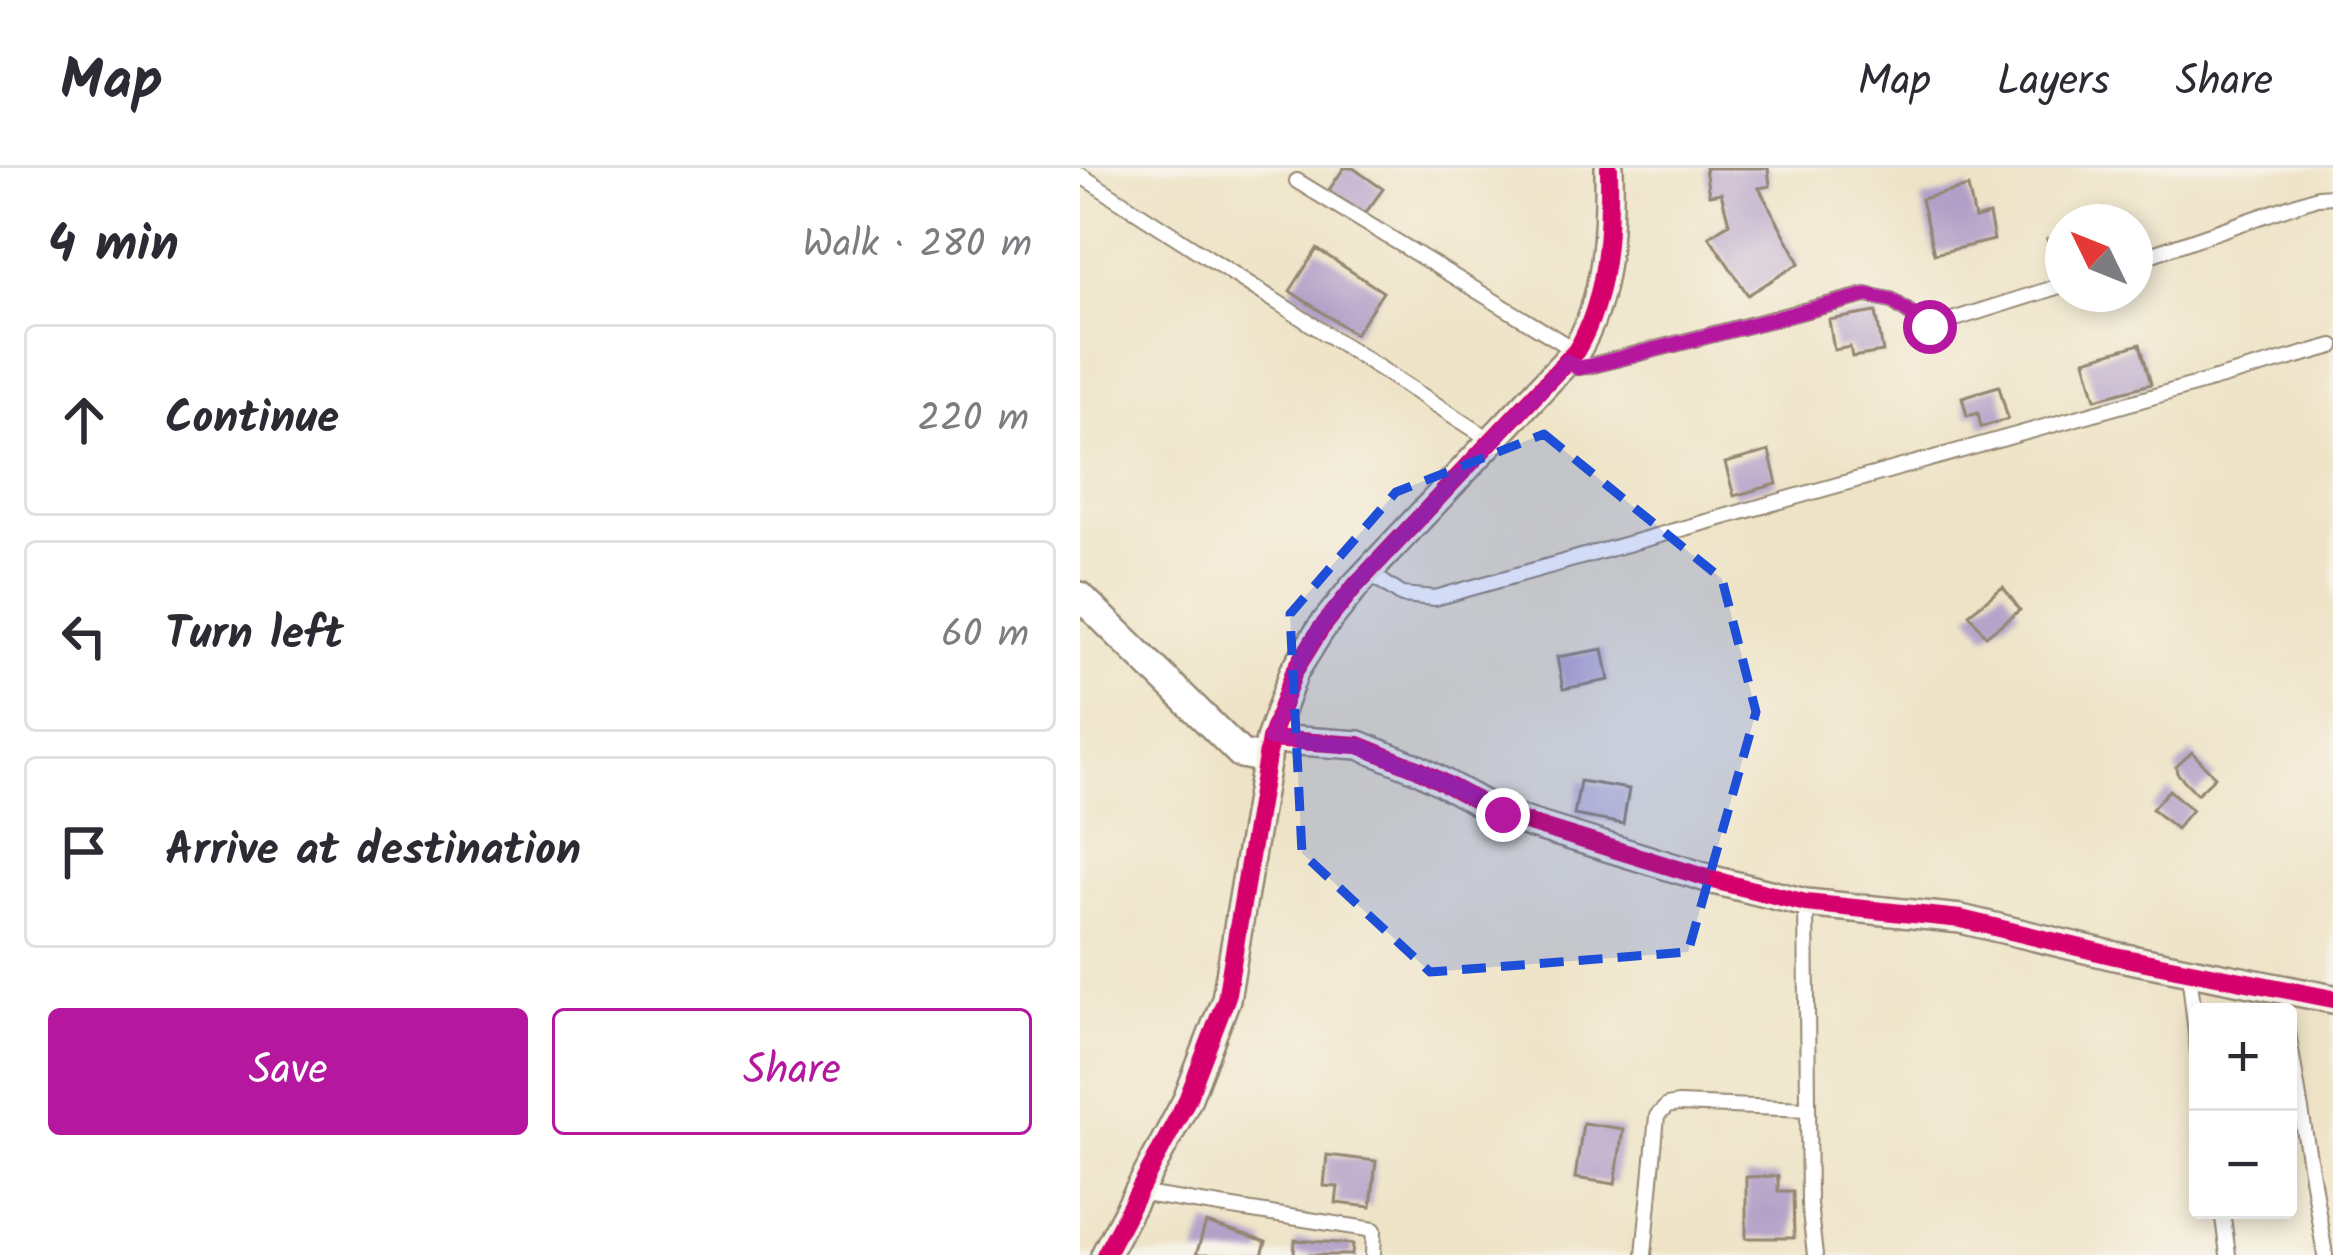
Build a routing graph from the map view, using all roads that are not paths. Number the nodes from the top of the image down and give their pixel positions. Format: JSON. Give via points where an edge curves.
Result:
{"nodes":[{"id":1,"x":1609,"y":168,"type":"edge"},
{"id":2,"x":1080,"y":175,"type":"edge"},
{"id":3,"x":1297,"y":181,"type":"dead end"},
{"id":4,"x":2333,"y":196,"type":"edge"},
{"id":5,"x":2153,"y":254,"type":"edge"},
{"id":6,"x":2045,"y":291,"type":"edge"},
{"id":7,"x":2333,"y":346,"type":"edge"},
{"id":8,"x":1572,"y":356,"type":"junction"},
{"id":9,"x":1494,"y":442,"type":"junction"},
{"id":10,"x":1367,"y":572,"type":"junction"},
{"id":11,"x":1080,"y":596,"type":"edge"},
{"id":12,"x":1269,"y":749,"type":"junction"},
{"id":13,"x":1806,"y":903,"type":"junction"},
{"id":14,"x":2189,"y":970,"type":"junction"},
{"id":15,"x":2333,"y":999,"type":"edge"},
{"id":16,"x":2286,"y":1001,"type":"edge"},
{"id":17,"x":2193,"y":1003,"type":"edge"},
{"id":18,"x":2297,"y":1086,"type":"edge"},
{"id":19,"x":1808,"y":1109,"type":"junction"},
{"id":20,"x":1137,"y":1193,"type":"junction"},
{"id":21,"x":2223,"y":1219,"type":"edge"},
{"id":22,"x":1105,"y":1255,"type":"edge"},
{"id":23,"x":1372,"y":1255,"type":"edge"},
{"id":24,"x":1644,"y":1255,"type":"edge"},
{"id":25,"x":1815,"y":1255,"type":"edge"},
{"id":26,"x":2228,"y":1255,"type":"edge"},
{"id":27,"x":2325,"y":1255,"type":"edge"}],
"edges":[{"from":1,"to":8,"type":"street","via":[[1607,246],[1594,312]]},
{"from":2,"to":9,"type":"lane"},
{"from":3,"to":8,"type":"lane"},
{"from":4,"to":5,"type":"lane"},
{"from":6,"to":8,"type":"lane","via":[[1930,327],[1891,300],[1867,295],[1594,365],[1578,368]]},
{"from":7,"to":10,"type":"lane","via":[[1435,598],[1402,595]]},
{"from":8,"to":9,"type":"street"},
{"from":9,"to":10,"type":"street"},
{"from":10,"to":12,"type":"street","via":[[1294,672]]},
{"from":11,"to":12,"type":"street","via":[[1241,754]]},
{"from":12,"to":13,"type":"street","via":[[1359,746],[1503,815]]},
{"from":12,"to":20,"type":"street","via":[[1226,999],[1195,1082]]},
{"from":13,"to":14,"type":"street","via":[[1961,919]]},
{"from":13,"to":19,"type":"lane"},
{"from":14,"to":16,"type":"street"},
{"from":14,"to":17,"type":"lane"},
{"from":15,"to":16,"type":"street"},
{"from":18,"to":27,"type":"lane"},
{"from":19,"to":24,"type":"lane","via":[[1678,1104],[1661,1111]]},
{"from":19,"to":25,"type":"lane"},
{"from":20,"to":22,"type":"street"},
{"from":20,"to":23,"type":"lane","via":[[1375,1230]]},
{"from":21,"to":26,"type":"lane"}]}
